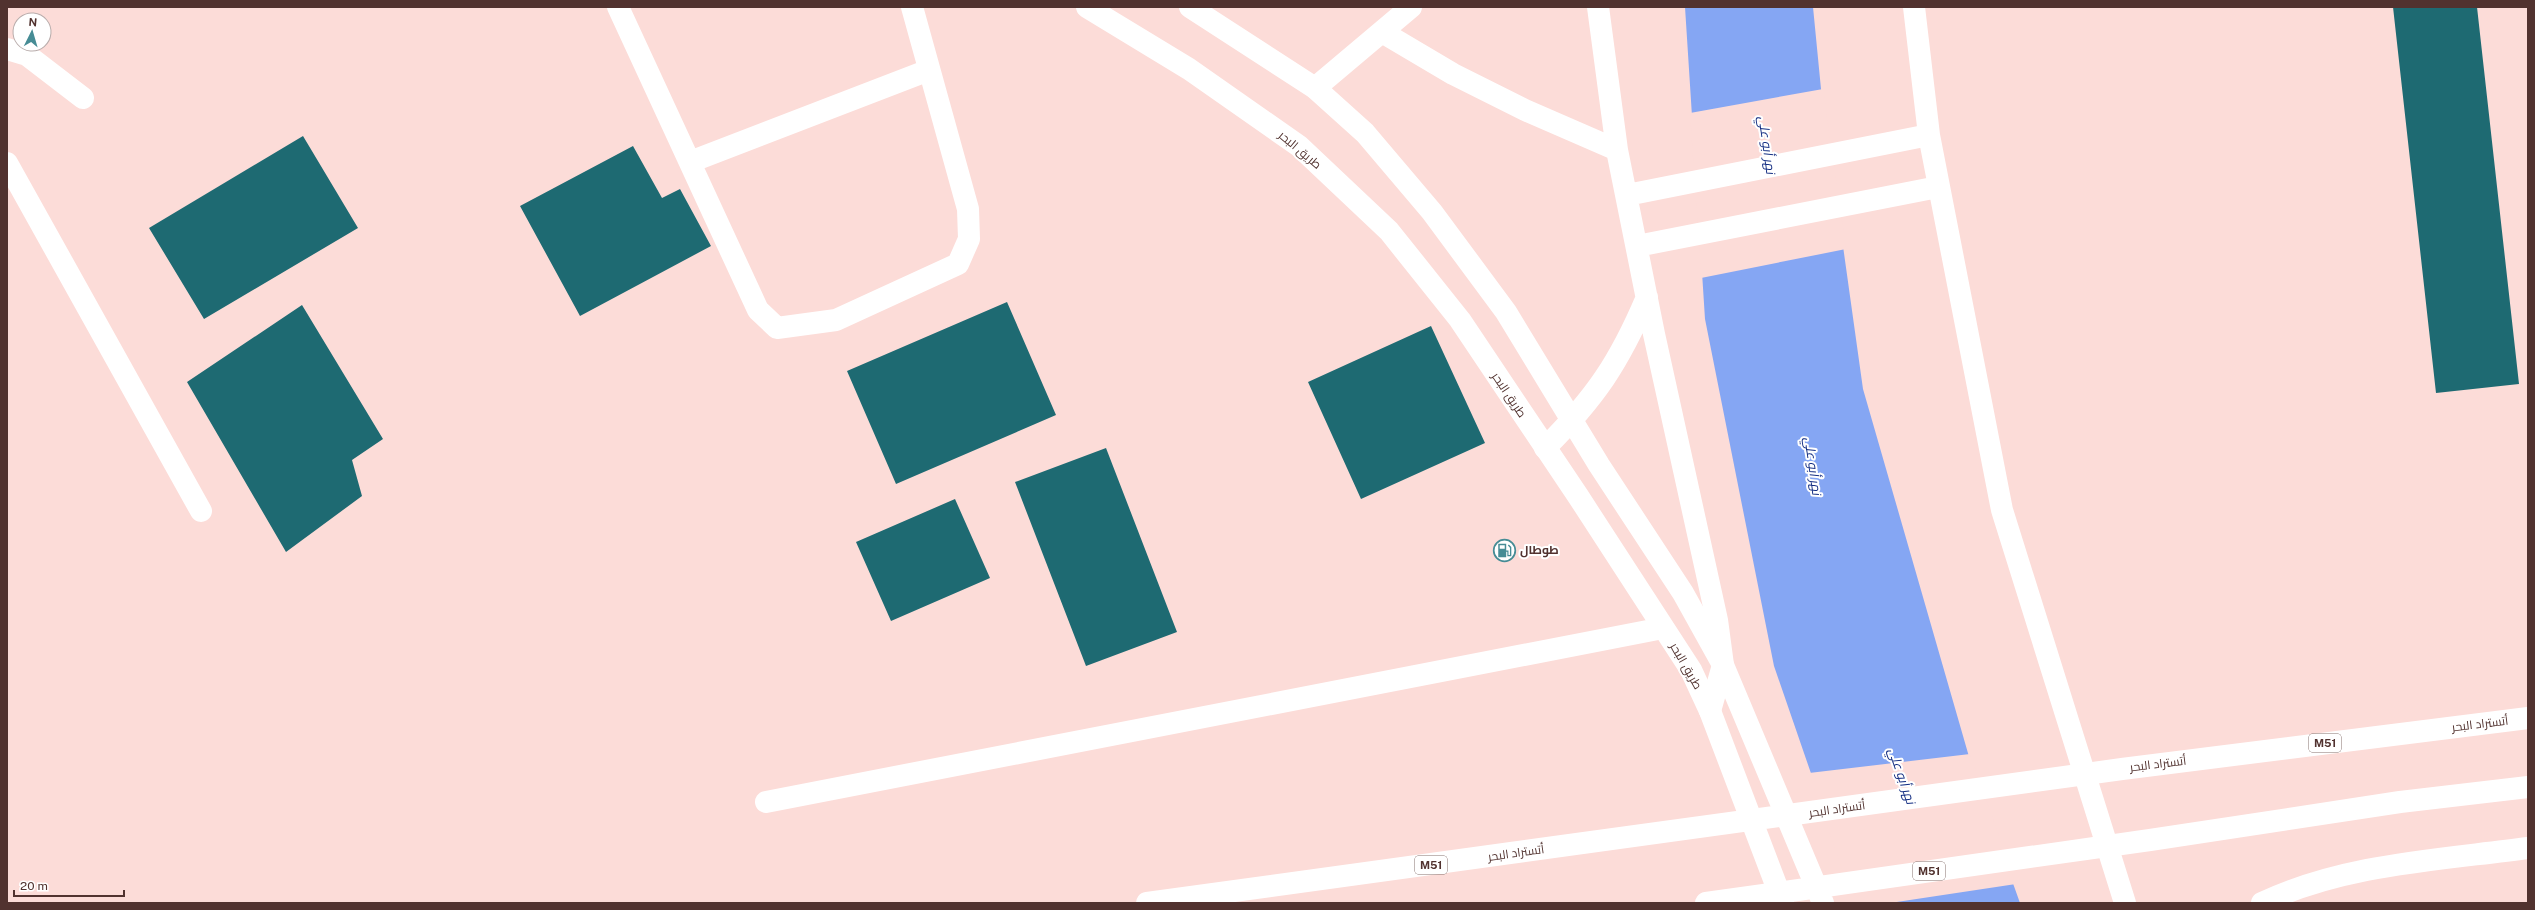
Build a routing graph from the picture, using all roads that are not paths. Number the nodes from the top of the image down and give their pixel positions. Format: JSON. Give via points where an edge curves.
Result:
{"nodes":[{"id":1,"x":618,"y":7,"type":"edge"},
{"id":2,"x":912,"y":7,"type":"edge"},
{"id":3,"x":1087,"y":7,"type":"edge"},
{"id":4,"x":1190,"y":7,"type":"edge"},
{"id":5,"x":1411,"y":7,"type":"edge"},
{"id":6,"x":1598,"y":7,"type":"edge"},
{"id":7,"x":1914,"y":7,"type":"edge"},
{"id":8,"x":1382,"y":32,"type":"junction"},
{"id":9,"x":7,"y":49,"type":"edge"},
{"id":10,"x":929,"y":70,"type":"junction"},
{"id":11,"x":1315,"y":88,"type":"junction"},
{"id":12,"x":83,"y":98,"type":"dead end"},
{"id":13,"x":1929,"y":135,"type":"junction"},
{"id":14,"x":1617,"y":150,"type":"junction"},
{"id":15,"x":690,"y":162,"type":"junction"},
{"id":16,"x":7,"y":163,"type":"edge"},
{"id":17,"x":1938,"y":187,"type":"junction"},
{"id":18,"x":1627,"y":195,"type":"junction"},
{"id":19,"x":1637,"y":246,"type":"junction"},
{"id":20,"x":1647,"y":298,"type":"junction"},
{"id":21,"x":1572,"y":421,"type":"junction"},
{"id":22,"x":1545,"y":448,"type":"junction"},
{"id":23,"x":201,"y":511,"type":"dead end"},
{"id":24,"x":1663,"y":628,"type":"junction"},
{"id":25,"x":1723,"y":665,"type":"junction"},
{"id":26,"x":1710,"y":711,"type":"junction"},
{"id":27,"x":2528,"y":718,"type":"edge"},
{"id":28,"x":2528,"y":787,"type":"edge"},
{"id":29,"x":766,"y":802,"type":"dead end"},
{"id":30,"x":2528,"y":848,"type":"edge"},
{"id":31,"x":1801,"y":853,"type":"junction"},
{"id":32,"x":1780,"y":901,"type":"edge"},
{"id":33,"x":1147,"y":903,"type":"edge"},
{"id":34,"x":1706,"y":903,"type":"edge"},
{"id":35,"x":1823,"y":903,"type":"edge"},
{"id":36,"x":2125,"y":903,"type":"edge"},
{"id":37,"x":2262,"y":903,"type":"edge"}],
"edges":[{"from":1,"to":15,"type":"main road"},
{"from":2,"to":10,"type":"main road"},
{"from":3,"to":22,"type":"main road","name":"طريق البحر","via":[[1189,70],[1299,146],[1383,226],[1460,320]]},
{"from":4,"to":11,"type":"main road"},
{"from":5,"to":8,"type":"main road"},
{"from":6,"to":14,"type":"main road"},
{"from":7,"to":13,"type":"main road"},
{"from":8,"to":11,"type":"main road"},
{"from":8,"to":14,"type":"main road","via":[[1453,74],[1525,110]]},
{"from":9,"to":12,"type":"main road","via":[[27,55]]},
{"from":10,"to":15,"type":"main road"},
{"from":10,"to":15,"type":"main road","via":[[968,209],[969,239],[958,264],[836,320],[776,328],[758,310]]},
{"from":11,"to":21,"type":"main road","via":[[1366,133],[1432,212],[1506,312]]},
{"from":13,"to":17,"type":"main road"},
{"from":13,"to":18,"type":"main road","via":[[1866,150]]},
{"from":14,"to":18,"type":"main road"},
{"from":16,"to":23,"type":"main road"},
{"from":17,"to":19,"type":"main road"},
{"from":17,"to":36,"type":"main road","via":[[2002,510]]},
{"from":18,"to":19,"type":"main road"},
{"from":19,"to":20,"type":"main road"},
{"from":20,"to":21,"type":"main road","via":[[1616,364]]},
{"from":20,"to":25,"type":"main road","via":[[1710,583]]},
{"from":21,"to":22,"type":"main road"},
{"from":21,"to":25,"type":"main road","via":[[1683,592]]},
{"from":22,"to":24,"type":"main road","name":"طريق البحر"},
{"from":24,"to":26,"type":"main road","name":"طريق البحر","via":[[1691,670]]},
{"from":24,"to":29,"type":"main road"},
{"from":25,"to":26,"type":"main road"},
{"from":25,"to":31,"type":"main road","via":[[1772,777]]},
{"from":26,"to":32,"type":"main road","name":"طريق البحر"},
{"from":27,"to":33,"type":"main road","name":"أتستراد البحر","number":"M51","via":[[2122,769]]},
{"from":28,"to":34,"type":"main road","number":"M51","via":[[2400,802]]},
{"from":30,"to":37,"type":"main road","via":[[2335,876],[2293,888]]},
{"from":31,"to":32,"type":"main road"},
{"from":31,"to":35,"type":"main road"}]}
